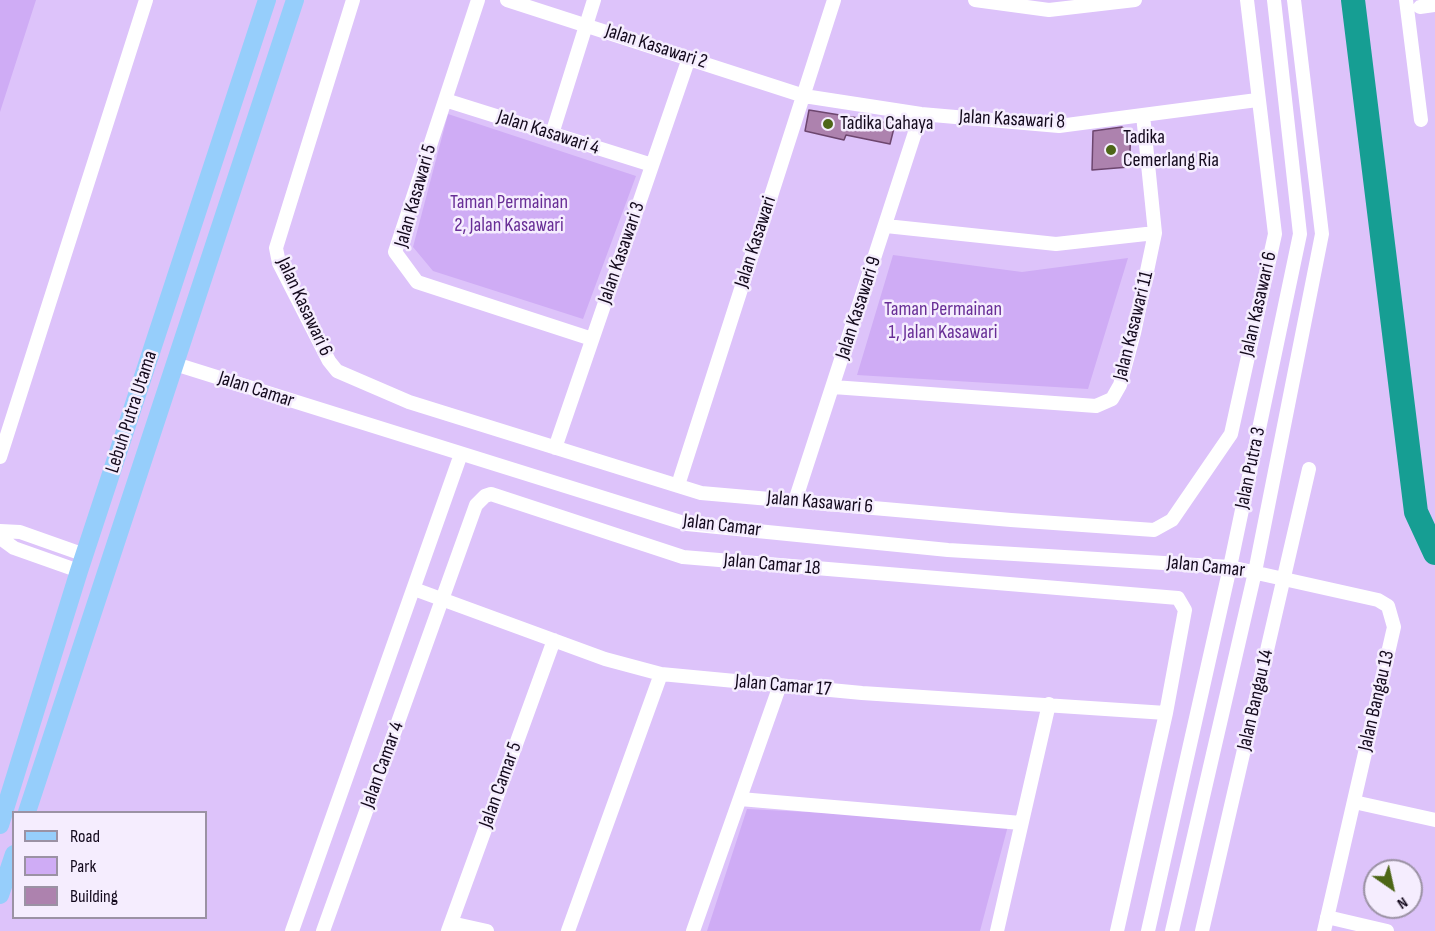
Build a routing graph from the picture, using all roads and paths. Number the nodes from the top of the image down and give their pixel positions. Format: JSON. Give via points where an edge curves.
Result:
{"nodes":[{"id":1,"x":146,"y":0,"type":"edge"},
{"id":2,"x":267,"y":0,"type":"edge"},
{"id":3,"x":295,"y":0,"type":"edge"},
{"id":4,"x":353,"y":0,"type":"edge"},
{"id":5,"x":478,"y":0,"type":"edge"},
{"id":6,"x":507,"y":0,"type":"edge"},
{"id":7,"x":594,"y":0,"type":"edge"},
{"id":8,"x":834,"y":0,"type":"edge"},
{"id":9,"x":975,"y":0,"type":"edge"},
{"id":10,"x":1135,"y":0,"type":"edge"},
{"id":11,"x":1247,"y":0,"type":"edge"},
{"id":12,"x":1274,"y":0,"type":"edge"},
{"id":13,"x":1294,"y":0,"type":"edge"},
{"id":14,"x":1406,"y":0,"type":"edge"},
{"id":15,"x":1435,"y":5,"type":"edge"},
{"id":16,"x":1420,"y":7,"type":"dead end"},
{"id":17,"x":586,"y":25,"type":"junction"},
{"id":18,"x":688,"y":58,"type":"junction"},
{"id":19,"x":804,"y":96,"type":"junction"},
{"id":20,"x":445,"y":100,"type":"junction"},
{"id":21,"x":1257,"y":100,"type":"junction"},
{"id":22,"x":921,"y":114,"type":"junction"},
{"id":23,"x":1143,"y":115,"type":"junction"},
{"id":24,"x":1421,"y":120,"type":"dead end"},
{"id":25,"x":552,"y":134,"type":"junction"},
{"id":26,"x":652,"y":165,"type":"junction"},
{"id":27,"x":886,"y":226,"type":"junction"},
{"id":28,"x":1155,"y":232,"type":"junction"},
{"id":29,"x":592,"y":339,"type":"junction"},
{"id":30,"x":174,"y":364,"type":"junction"},
{"id":31,"x":833,"y":387,"type":"junction"},
{"id":32,"x":555,"y":448,"type":"junction"},
{"id":33,"x":460,"y":454,"type":"junction"},
{"id":34,"x":0,"y":457,"type":"edge"},
{"id":35,"x":1309,"y":469,"type":"dead end"},
{"id":36,"x":678,"y":485,"type":"junction"},
{"id":37,"x":795,"y":501,"type":"junction"},
{"id":38,"x":0,"y":531,"type":"edge"},
{"id":39,"x":0,"y":538,"type":"edge"},
{"id":40,"x":82,"y":563,"type":"junction"},
{"id":41,"x":1230,"y":567,"type":"junction"},
{"id":42,"x":1256,"y":572,"type":"junction"},
{"id":43,"x":1284,"y":578,"type":"junction"},
{"id":44,"x":414,"y":589,"type":"junction"},
{"id":45,"x":444,"y":600,"type":"junction"},
{"id":46,"x":554,"y":640,"type":"junction"},
{"id":47,"x":661,"y":674,"type":"junction"},
{"id":48,"x":780,"y":685,"type":"junction"},
{"id":49,"x":1049,"y":704,"type":"junction"},
{"id":50,"x":1166,"y":713,"type":"junction"},
{"id":51,"x":740,"y":799,"type":"junction"},
{"id":52,"x":1354,"y":802,"type":"junction"},
{"id":53,"x":28,"y":811,"type":"edge"},
{"id":54,"x":1435,"y":820,"type":"edge"},
{"id":55,"x":1021,"y":823,"type":"junction"},
{"id":56,"x":0,"y":825,"type":"edge"},
{"id":57,"x":12,"y":860,"type":"edge"},
{"id":58,"x":0,"y":895,"type":"edge"},
{"id":59,"x":1326,"y":924,"type":"edge"},
{"id":60,"x":449,"y":927,"type":"edge"},
{"id":61,"x":292,"y":931,"type":"edge"},
{"id":62,"x":323,"y":931,"type":"edge"},
{"id":63,"x":486,"y":931,"type":"edge"},
{"id":64,"x":568,"y":931,"type":"edge"},
{"id":65,"x":693,"y":931,"type":"edge"},
{"id":66,"x":997,"y":931,"type":"edge"},
{"id":67,"x":1117,"y":931,"type":"edge"},
{"id":68,"x":1148,"y":931,"type":"edge"},
{"id":69,"x":1172,"y":931,"type":"edge"},
{"id":70,"x":1202,"y":931,"type":"edge"},
{"id":71,"x":1387,"y":931,"type":"edge"}],
"edges":[{"from":1,"to":34,"type":"street"},
{"from":2,"to":40,"type":"main road","name":"Lebuh Putra Utama"},
{"from":3,"to":30,"type":"main road","name":"Lebuh Putra Utama"},
{"from":4,"to":32,"type":"street","name":"Jalan Kasawari 6","via":[[278,240],[279,263],[337,370],[409,402]]},
{"from":5,"to":20,"type":"street","name":"Jalan Kasawari 5"},
{"from":6,"to":17,"type":"street","name":"Jalan Kasawari 2"},
{"from":7,"to":17,"type":"street"},
{"from":8,"to":19,"type":"street","name":"Jalan Kasawari"},
{"from":9,"to":10,"type":"street","via":[[1049,10]]},
{"from":11,"to":21,"type":"street","name":"Jalan Kasawari 6"},
{"from":12,"to":41,"type":"street","name":"Jalan Putra 3","via":[[1300,234]]},
{"from":13,"to":42,"type":"street","name":"Jalan Putra 3","via":[[1322,234]]},
{"from":14,"to":24,"type":"street"},
{"from":15,"to":16,"type":"street"},
{"from":17,"to":18,"type":"street","name":"Jalan Kasawari 2"},
{"from":17,"to":25,"type":"street"},
{"from":18,"to":19,"type":"street","name":"Jalan Kasawari 2"},
{"from":18,"to":26,"type":"street","name":"Jalan Kasawari 3"},
{"from":19,"to":22,"type":"street","name":"Jalan Kasawari 8"},
{"from":19,"to":36,"type":"street","name":"Jalan Kasawari"},
{"from":20,"to":25,"type":"street","name":"Jalan Kasawari 4"},
{"from":20,"to":29,"type":"street","name":"Jalan Kasawari 5","via":[[395,252],[417,282]]},
{"from":21,"to":23,"type":"street","name":"Jalan Kasawari 8"},
{"from":21,"to":37,"type":"street","name":"Jalan Kasawari 6","via":[[1275,234],[1231,434],[1167,525],[1154,530]]},
{"from":22,"to":23,"type":"street","name":"Jalan Kasawari 8","via":[[1059,126]]},
{"from":22,"to":27,"type":"street","name":"Jalan Kasawari 9"},
{"from":23,"to":28,"type":"street","name":"Jalan Kasawari 11"},
{"from":25,"to":26,"type":"street","name":"Jalan Kasawari 4"},
{"from":26,"to":29,"type":"street","name":"Jalan Kasawari 3"},
{"from":27,"to":28,"type":"street","via":[[1056,244]]},
{"from":27,"to":31,"type":"street","name":"Jalan Kasawari 9"},
{"from":28,"to":31,"type":"street","name":"Jalan Kasawari 11","via":[[1120,385],[1104,404]]},
{"from":29,"to":32,"type":"street","name":"Jalan Kasawari 3"},
{"from":30,"to":33,"type":"street","name":"Jalan Camar"},
{"from":30,"to":53,"type":"main road","name":"Lebuh Putra Utama"},
{"from":31,"to":37,"type":"street","name":"Jalan Kasawari 9"},
{"from":32,"to":36,"type":"street","name":"Jalan Kasawari 6"},
{"from":33,"to":41,"type":"street","name":"Jalan Camar","via":[[687,524],[948,550]]},
{"from":33,"to":44,"type":"street"},
{"from":35,"to":43,"type":"street","name":"Jalan Bangau 14"},
{"from":36,"to":37,"type":"street","name":"Jalan Kasawari 6","via":[[701,493]]},
{"from":38,"to":40,"type":"street","via":[[20,532]]},
{"from":39,"to":40,"type":"street","via":[[14,548]]},
{"from":40,"to":56,"type":"main road","name":"Lebuh Putra Utama"},
{"from":41,"to":42,"type":"street","name":"Jalan Camar"},
{"from":41,"to":68,"type":"street","name":"Jalan Putra 3"},
{"from":42,"to":43,"type":"street","name":"Jalan Bangau 13"},
{"from":42,"to":69,"type":"street","name":"Jalan Putra 3"},
{"from":43,"to":52,"type":"street","name":"Jalan Bangau 13","via":[[1378,600],[1392,614],[1394,627]]},
{"from":43,"to":70,"type":"street","name":"Jalan Bangau 14"},
{"from":44,"to":45,"type":"street","name":"Jalan Camar 17"},
{"from":44,"to":61,"type":"street"},
{"from":45,"to":46,"type":"street","name":"Jalan Camar 17"},
{"from":45,"to":50,"type":"street","name":"Jalan Camar 18","via":[[476,505],[491,494],[683,557],[1173,597],[1182,601],[1185,610]]},
{"from":45,"to":62,"type":"street","name":"Jalan Camar 4"},
{"from":46,"to":47,"type":"street","name":"Jalan Camar 17"},
{"from":46,"to":60,"type":"street","name":"Jalan Camar 5"},
{"from":47,"to":48,"type":"street","name":"Jalan Camar 17"},
{"from":47,"to":64,"type":"street"},
{"from":48,"to":49,"type":"street","name":"Jalan Camar 17"},
{"from":48,"to":51,"type":"street"},
{"from":49,"to":50,"type":"street","name":"Jalan Camar 17"},
{"from":49,"to":55,"type":"street"},
{"from":50,"to":67,"type":"street"},
{"from":51,"to":55,"type":"street"},
{"from":51,"to":65,"type":"street"},
{"from":52,"to":54,"type":"street"},
{"from":52,"to":59,"type":"street","name":"Jalan Bangau 13"},
{"from":55,"to":66,"type":"street"},
{"from":57,"to":58,"type":"main road"},
{"from":59,"to":71,"type":"street"},
{"from":60,"to":63,"type":"street"}]}
